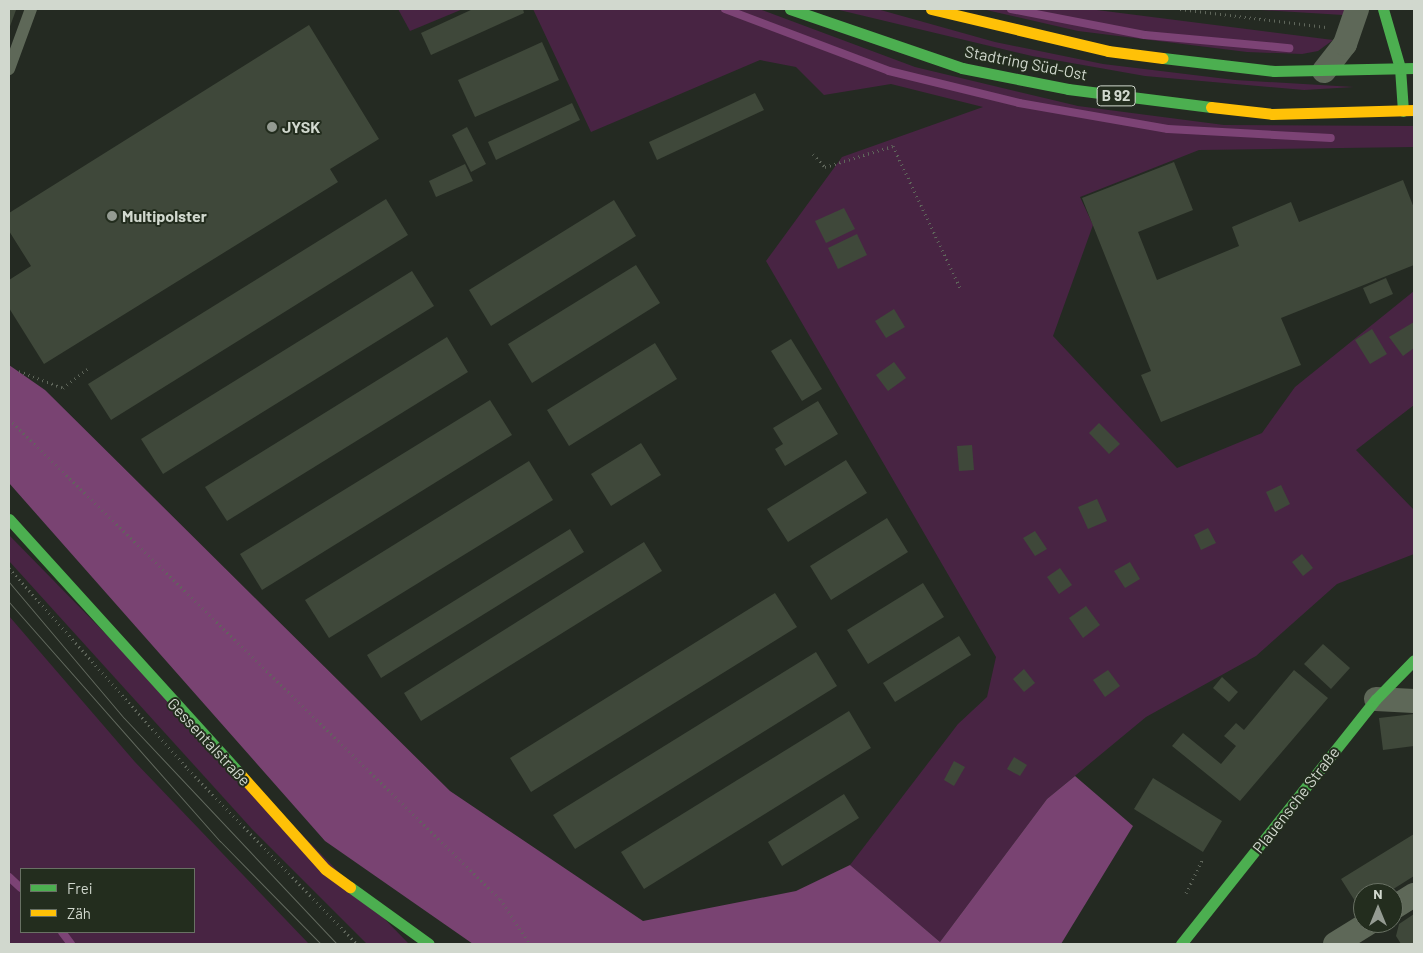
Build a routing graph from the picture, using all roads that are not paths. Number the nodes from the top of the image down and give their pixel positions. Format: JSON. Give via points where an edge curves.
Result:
{"nodes":[{"id":1,"x":31,"y":9,"type":"edge"},
{"id":2,"x":790,"y":9,"type":"edge"},
{"id":3,"x":931,"y":9,"type":"edge"},
{"id":4,"x":1384,"y":9,"type":"edge"},
{"id":5,"x":1354,"y":19,"type":"edge"},
{"id":6,"x":9,"y":68,"type":"edge"},
{"id":7,"x":1400,"y":68,"type":"junction"},
{"id":8,"x":1414,"y":68,"type":"edge"},
{"id":9,"x":1324,"y":71,"type":"junction"},
{"id":10,"x":1409,"y":111,"type":"edge"},
{"id":11,"x":9,"y":519,"type":"edge"},
{"id":12,"x":1414,"y":660,"type":"edge"},
{"id":13,"x":1376,"y":699,"type":"junction"},
{"id":14,"x":1414,"y":701,"type":"edge"},
{"id":15,"x":1414,"y":895,"type":"edge"},
{"id":16,"x":1403,"y":902,"type":"edge"},
{"id":17,"x":1353,"y":933,"type":"edge"},
{"id":18,"x":429,"y":944,"type":"edge"},
{"id":19,"x":1181,"y":944,"type":"edge"},
{"id":20,"x":1335,"y":944,"type":"edge"}],
"edges":[{"from":1,"to":6,"type":"lane"},
{"from":2,"to":10,"type":"main road","name":"Stadtring Süd-Ost","number":"B 92","via":[[962,68],[1068,89],[1272,114]]},
{"from":3,"to":9,"type":"main road","name":"Stadtring Süd-Ost","via":[[975,23],[1108,51],[1274,71]]},
{"from":4,"to":7,"type":"main road"},
{"from":5,"to":9,"type":"street"},
{"from":7,"to":8,"type":"main road","name":"Stadtring Süd-Ost"},
{"from":7,"to":9,"type":"main road","name":"Stadtring Süd-Ost"},
{"from":7,"to":10,"type":"main road"},
{"from":11,"to":18,"type":"main road","name":"Gessentalstraße","via":[[325,869]]},
{"from":12,"to":13,"type":"main road","name":"Plauensche Straße"},
{"from":13,"to":14,"type":"street"},
{"from":13,"to":19,"type":"main road","name":"Plauensche Straße"},
{"from":15,"to":16,"type":"street"},
{"from":17,"to":20,"type":"street"}]}
